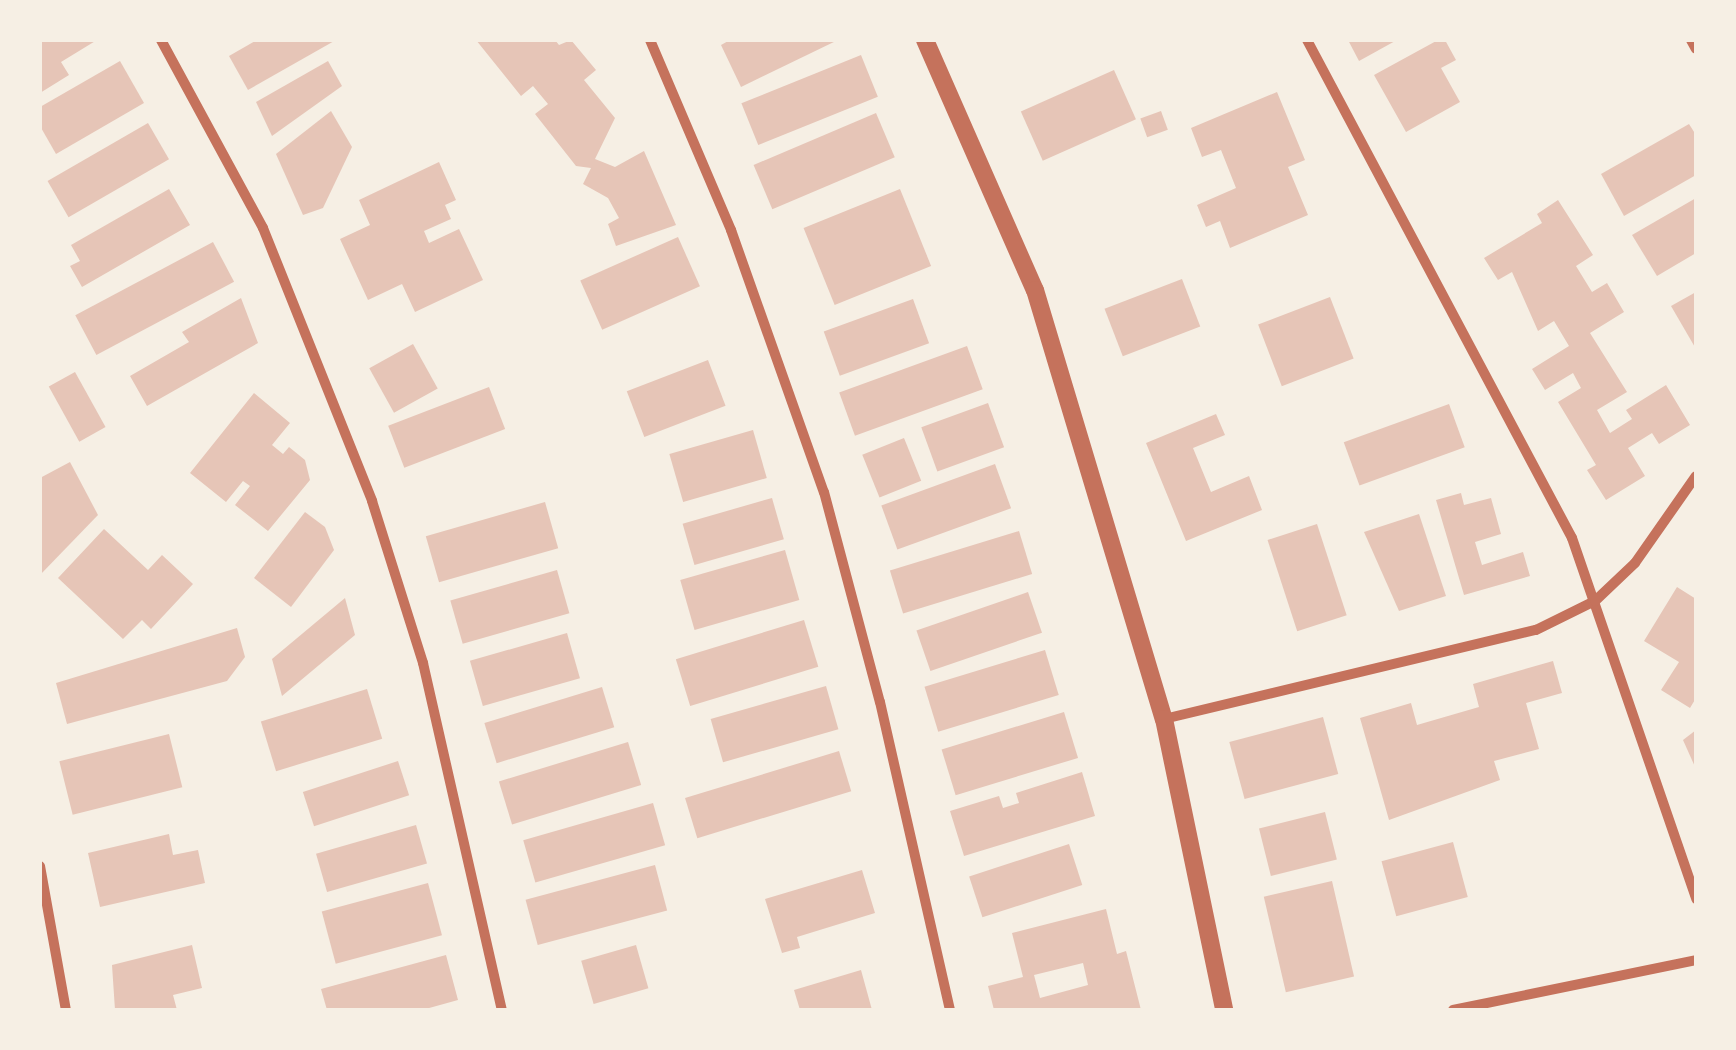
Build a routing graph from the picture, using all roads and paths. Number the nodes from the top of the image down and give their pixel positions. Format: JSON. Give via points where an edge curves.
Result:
{"nodes":[{"id":1,"x":162,"y":40,"type":"edge"},
{"id":2,"x":650,"y":40,"type":"edge"},
{"id":3,"x":926,"y":40,"type":"edge"},
{"id":4,"x":1307,"y":40,"type":"edge"},
{"id":5,"x":1691,"y":40,"type":"edge"},
{"id":6,"x":1696,"y":49,"type":"edge"},
{"id":7,"x":1696,"y":476,"type":"edge"},
{"id":8,"x":1595,"y":601,"type":"junction"},
{"id":9,"x":1164,"y":719,"type":"junction"},
{"id":10,"x":40,"y":866,"type":"edge"},
{"id":11,"x":1696,"y":899,"type":"edge"},
{"id":12,"x":1696,"y":960,"type":"edge"},
{"id":13,"x":66,"y":1010,"type":"edge"},
{"id":14,"x":502,"y":1010,"type":"edge"},
{"id":15,"x":950,"y":1010,"type":"edge"},
{"id":16,"x":1224,"y":1010,"type":"edge"},
{"id":17,"x":1453,"y":1010,"type":"edge"}],
"edges":[{"from":1,"to":14,"type":"street","via":[[263,228],[372,501],[423,663]]},
{"from":2,"to":15,"type":"street","via":[[731,230],[824,492]]},
{"from":3,"to":9,"type":"street","via":[[1035,290]]},
{"from":4,"to":8,"type":"street","via":[[1572,538]]},
{"from":5,"to":6,"type":"street"},
{"from":7,"to":8,"type":"street","via":[[1634,563]]},
{"from":8,"to":9,"type":"street","via":[[1536,630]]},
{"from":8,"to":11,"type":"street"},
{"from":9,"to":16,"type":"street"},
{"from":10,"to":13,"type":"street"},
{"from":12,"to":17,"type":"street"}]}
